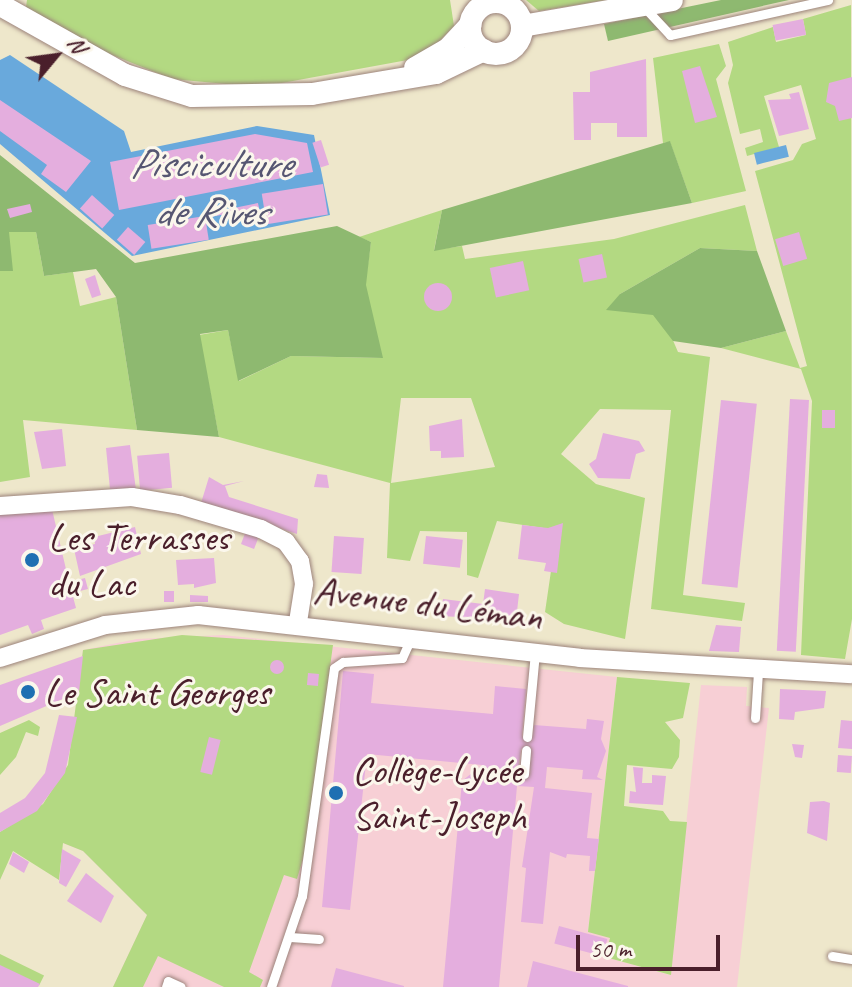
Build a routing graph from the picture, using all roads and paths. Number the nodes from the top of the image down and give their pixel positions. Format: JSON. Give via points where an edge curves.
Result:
{"nodes":[{"id":1,"x":672,"y":0,"type":"edge"},
{"id":2,"x":828,"y":0,"type":"edge"},
{"id":3,"x":2,"y":3,"type":"edge"},
{"id":4,"x":643,"y":6,"type":"junction"},
{"id":5,"x":470,"y":25,"type":"junction"},
{"id":6,"x":522,"y":26,"type":"junction"},
{"id":7,"x":484,"y":50,"type":"junction"},
{"id":8,"x":395,"y":77,"type":"junction"},
{"id":9,"x":0,"y":506,"type":"edge"},
{"id":10,"x":298,"y":623,"type":"junction"},
{"id":11,"x":412,"y":636,"type":"junction"},
{"id":12,"x":535,"y":653,"type":"junction"},
{"id":13,"x":0,"y":658,"type":"edge"},
{"id":14,"x":758,"y":671,"type":"junction"},
{"id":15,"x":852,"y":674,"type":"edge"},
{"id":16,"x":755,"y":718,"type":"dead end"},
{"id":17,"x":527,"y":737,"type":"dead end"},
{"id":18,"x":526,"y":750,"type":"dead end"},
{"id":19,"x":524,"y":774,"type":"dead end"},
{"id":20,"x":290,"y":937,"type":"junction"},
{"id":21,"x":319,"y":939,"type":"dead end"},
{"id":22,"x":832,"y":956,"type":"dead end"},
{"id":23,"x":852,"y":959,"type":"edge"},
{"id":24,"x":166,"y":987,"type":"edge"},
{"id":25,"x":181,"y":987,"type":"edge"},
{"id":26,"x":271,"y":987,"type":"edge"}],
"edges":[{"from":1,"to":4,"type":"street"},
{"from":2,"to":4,"type":"lane","via":[[670,35]]},
{"from":3,"to":8,"type":"street","via":[[110,68],[178,94],[277,97]]},
{"from":4,"to":6,"type":"street"},
{"from":5,"to":6,"type":"street","via":[[477,10],[496,2],[512,8]]},
{"from":5,"to":7,"type":"street"},
{"from":5,"to":8,"type":"street","via":[[436,58]]},
{"from":6,"to":7,"type":"street","via":[[512,48]]},
{"from":7,"to":8,"type":"street","via":[[436,73]]},
{"from":9,"to":10,"type":"street","via":[[132,497],[261,529],[286,542],[300,561],[304,584]]},
{"from":10,"to":11,"type":"street","name":"Avenue du Léman"},
{"from":10,"to":13,"type":"street","name":"Avenue du Léman","via":[[198,615],[136,619],[75,632]]},
{"from":11,"to":12,"type":"street","name":"Avenue du Léman"},
{"from":11,"to":20,"type":"lane","via":[[402,658],[343,662],[334,668],[305,875]]},
{"from":12,"to":14,"type":"street","name":"Avenue du Léman"},
{"from":12,"to":17,"type":"lane"},
{"from":14,"to":15,"type":"street","name":"Avenue du Léman"},
{"from":14,"to":16,"type":"lane"},
{"from":18,"to":19,"type":"lane"},
{"from":20,"to":21,"type":"lane"},
{"from":20,"to":26,"type":"lane"},
{"from":22,"to":23,"type":"lane"},
{"from":24,"to":25,"type":"lane","via":[[168,981]]}]}
